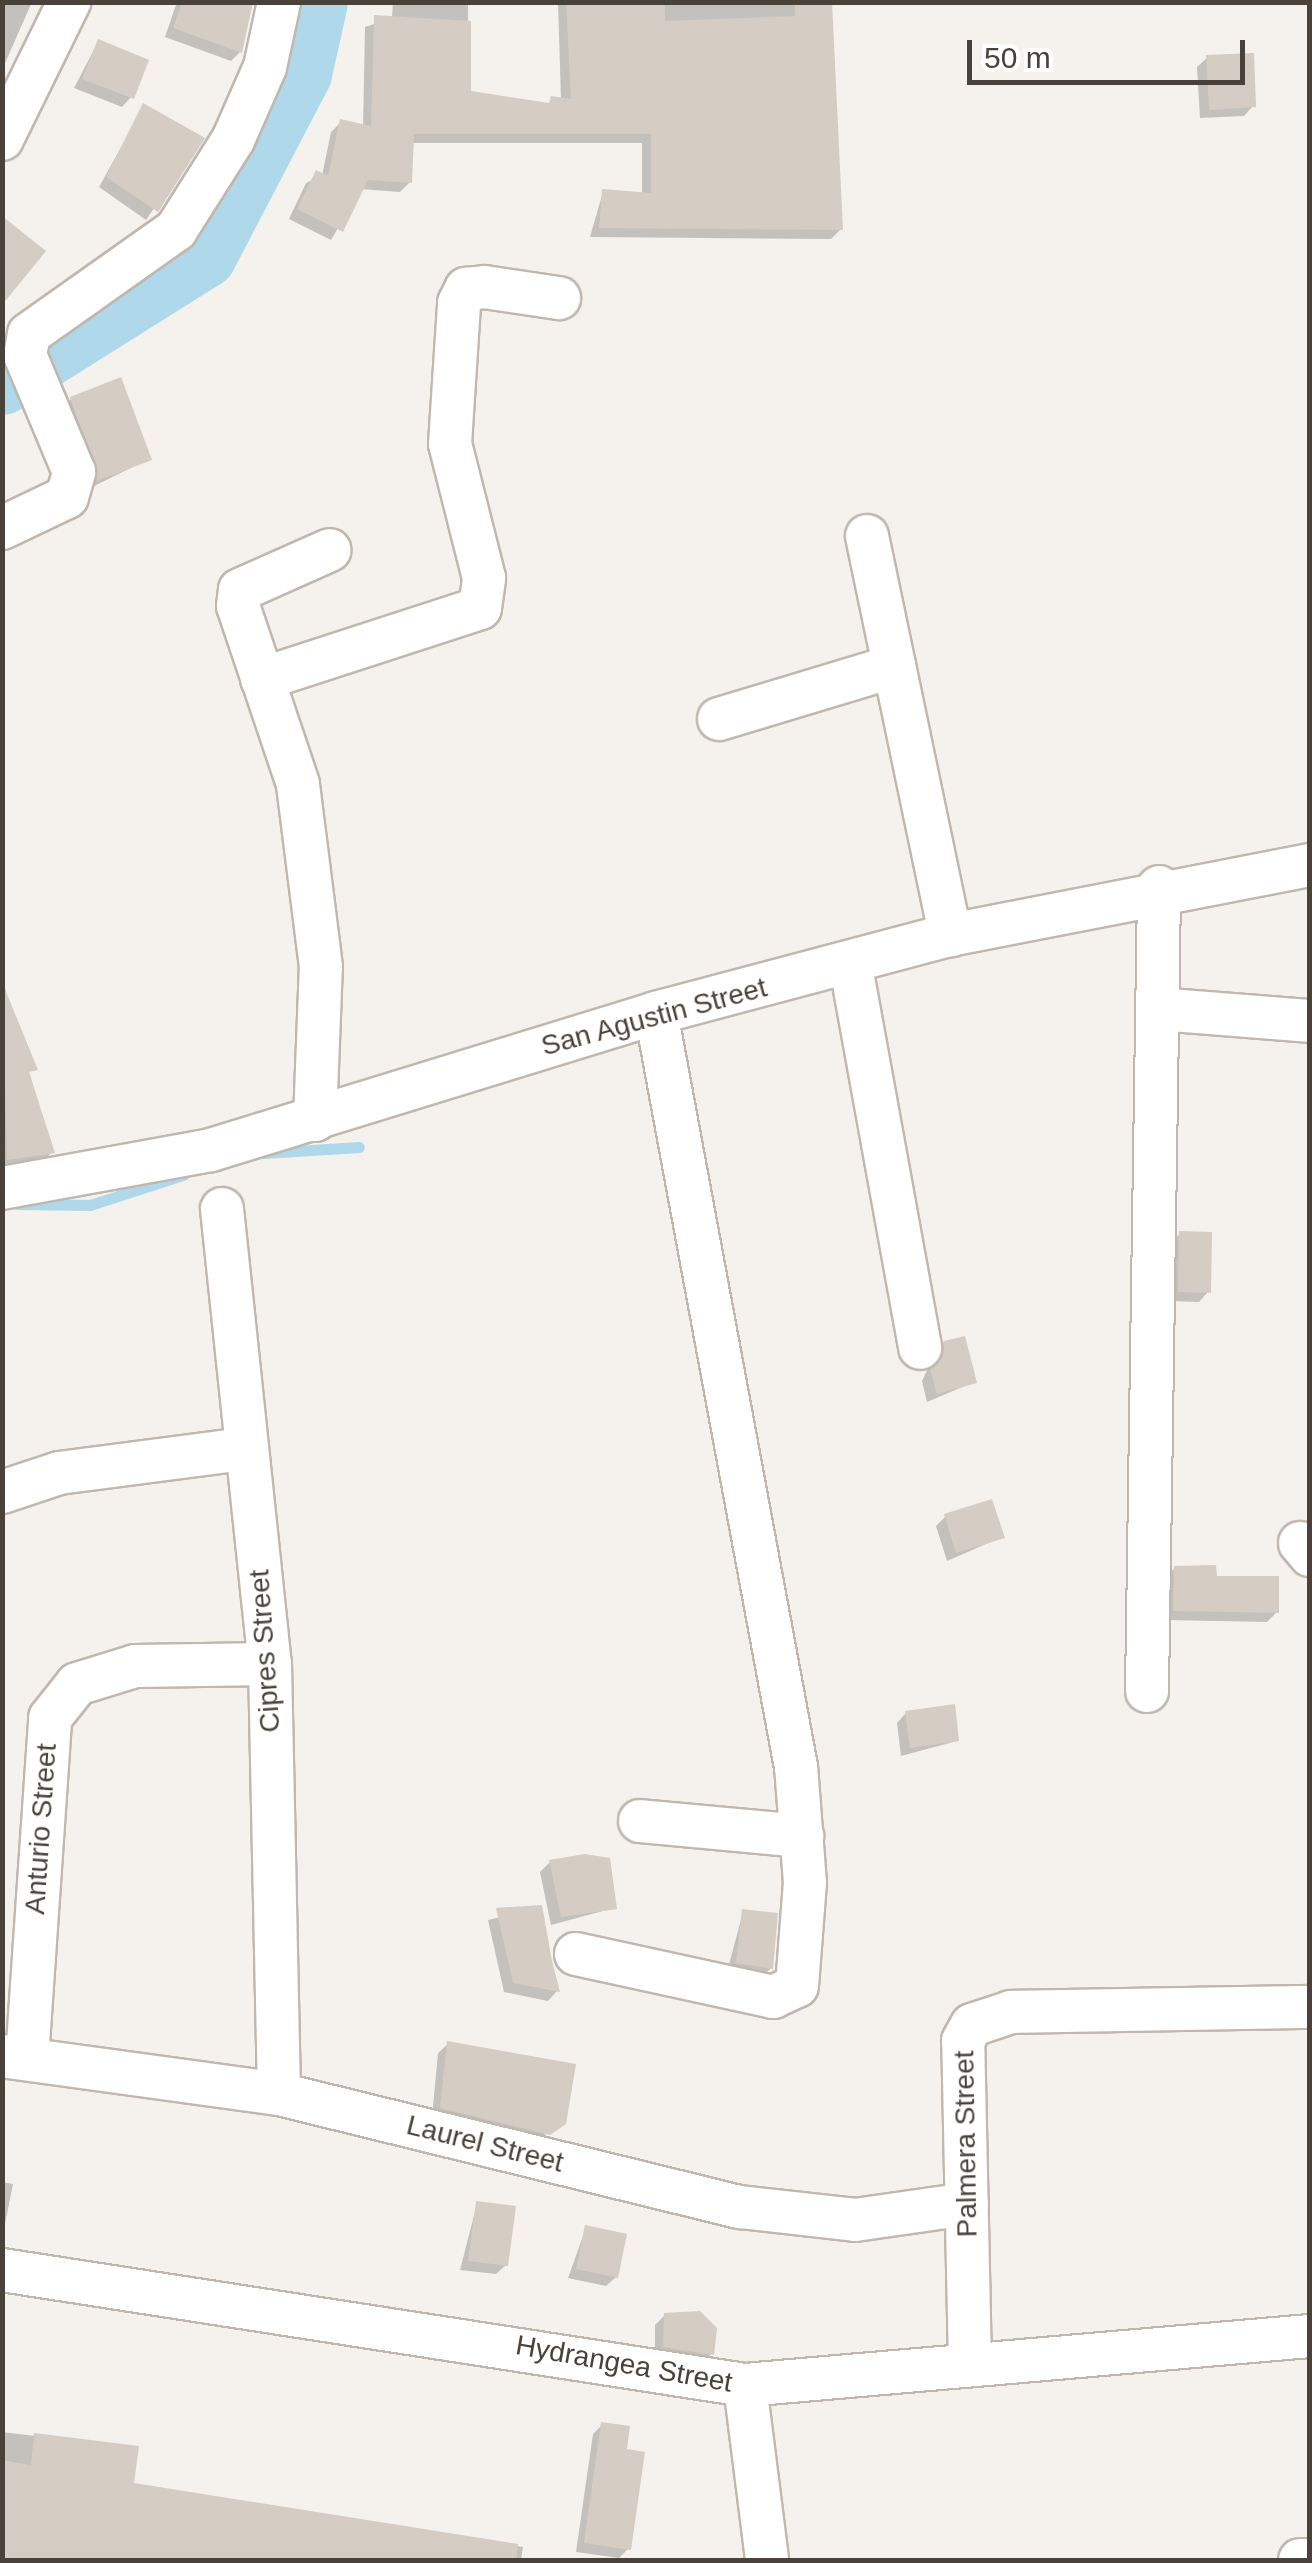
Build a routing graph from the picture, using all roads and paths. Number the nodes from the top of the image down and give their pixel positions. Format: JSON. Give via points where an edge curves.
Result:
{"nodes":[{"id":1,"x":69,"y":2,"type":"edge"},
{"id":2,"x":279,"y":2,"type":"edge"},
{"id":3,"x":2,"y":139,"type":"edge"},
{"id":4,"x":560,"y":298,"type":"dead end"},
{"id":5,"x":2,"y":528,"type":"edge"},
{"id":6,"x":867,"y":536,"type":"dead end"},
{"id":7,"x":330,"y":550,"type":"dead end"},
{"id":8,"x":894,"y":666,"type":"junction"},
{"id":9,"x":262,"y":679,"type":"junction"},
{"id":10,"x":719,"y":719,"type":"dead end"},
{"id":11,"x":1310,"y":865,"type":"edge"},
{"id":12,"x":1159,"y":888,"type":"junction"},
{"id":13,"x":950,"y":934,"type":"junction"},
{"id":14,"x":851,"y":967,"type":"junction"},
{"id":15,"x":1158,"y":1009,"type":"junction"},
{"id":16,"x":656,"y":1013,"type":"junction"},
{"id":17,"x":1310,"y":1021,"type":"edge"},
{"id":18,"x":315,"y":1120,"type":"junction"},
{"id":19,"x":2,"y":1188,"type":"edge"},
{"id":20,"x":222,"y":1209,"type":"dead end"},
{"id":21,"x":920,"y":1348,"type":"dead end"},
{"id":22,"x":245,"y":1448,"type":"junction"},
{"id":23,"x":2,"y":1492,"type":"edge"},
{"id":24,"x":270,"y":1664,"type":"junction"},
{"id":25,"x":1147,"y":1691,"type":"dead end"},
{"id":26,"x":640,"y":1821,"type":"dead end"},
{"id":27,"x":802,"y":1836,"type":"junction"},
{"id":28,"x":576,"y":1954,"type":"dead end"},
{"id":29,"x":1310,"y":2007,"type":"edge"},
{"id":30,"x":15,"y":2057,"type":"edge"},
{"id":31,"x":279,"y":2094,"type":"junction"},
{"id":32,"x":966,"y":2204,"type":"junction"},
{"id":33,"x":2,"y":2270,"type":"edge"},
{"id":34,"x":1310,"y":2336,"type":"edge"},
{"id":35,"x":970,"y":2365,"type":"junction"},
{"id":36,"x":745,"y":2385,"type":"junction"},
{"id":37,"x":768,"y":2560,"type":"edge"},
{"id":38,"x":1300,"y":2560,"type":"edge"},
{"id":39,"x":1310,"y":2560,"type":"edge"}],
"edges":[{"from":1,"to":3,"type":"street"},
{"from":2,"to":5,"type":"street","via":[[265,68],[233,140],[176,230],[29,334],[32,370],[74,472],[67,497]]},
{"from":4,"to":9,"type":"street","via":[[485,287],[466,289],[459,303],[450,444],[484,578],[480,608]]},
{"from":6,"to":8,"type":"street"},
{"from":7,"to":9,"type":"street","via":[[240,590]]},
{"from":8,"to":10,"type":"street"},
{"from":8,"to":13,"type":"street"},
{"from":9,"to":18,"type":"street","via":[[298,784],[322,967]]},
{"from":11,"to":12,"type":"street","name":"San Agustin Street"},
{"from":12,"to":13,"type":"street","name":"San Agustin Street"},
{"from":12,"to":15,"type":"street"},
{"from":13,"to":14,"type":"street","name":"San Agustin Street"},
{"from":14,"to":16,"type":"street","name":"San Agustin Street"},
{"from":14,"to":21,"type":"street"},
{"from":15,"to":17,"type":"street"},
{"from":15,"to":25,"type":"street"},
{"from":16,"to":18,"type":"street","name":"San Agustin Street"},
{"from":16,"to":27,"type":"street","via":[[732,1387]]},
{"from":18,"to":19,"type":"street","name":"San Agustin Street","via":[[160,1164]]},
{"from":20,"to":22,"type":"street","name":"Cipres Street"},
{"from":22,"to":23,"type":"street","via":[[59,1473]]},
{"from":22,"to":24,"type":"street","name":"Cipres Street"},
{"from":24,"to":30,"type":"street","name":"Anturio Street","via":[[135,1666],[77,1684],[50,1718]]},
{"from":24,"to":31,"type":"street","name":"Cipres Street"},
{"from":26,"to":27,"type":"street"},
{"from":27,"to":28,"type":"street","via":[[789,1994]]},
{"from":29,"to":32,"type":"street","name":"Palmera Street","via":[[990,2015],[963,2040]]},
{"from":30,"to":31,"type":"street","name":"Laurel Street"},
{"from":31,"to":32,"type":"street","name":"Laurel Street","via":[[740,2207],[855,2220]]},
{"from":32,"to":35,"type":"street","name":"Palmera Street"},
{"from":33,"to":36,"type":"street","name":"Hydrangea Street"},
{"from":34,"to":35,"type":"street","name":"Hydrangea Street"},
{"from":35,"to":36,"type":"street","name":"Hydrangea Street"},
{"from":36,"to":37,"type":"street"},
{"from":38,"to":39,"type":"street"}]}
